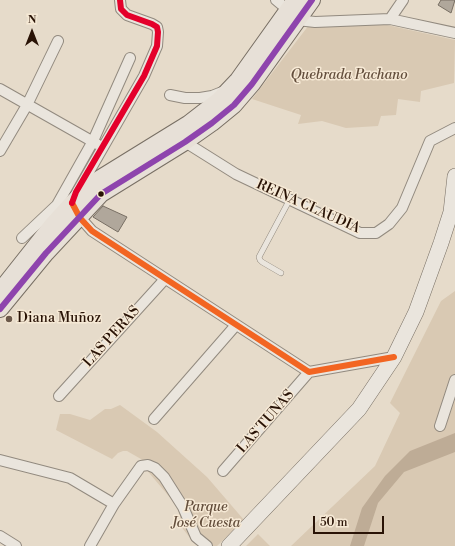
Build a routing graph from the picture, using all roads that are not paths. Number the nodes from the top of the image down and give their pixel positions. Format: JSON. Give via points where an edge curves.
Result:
{"nodes":[{"id":1,"x":120,"y":0,"type":"edge"},
{"id":2,"x":312,"y":0,"type":"edge"},
{"id":3,"x":403,"y":0,"type":"edge"},
{"id":4,"x":289,"y":7,"type":"edge"},
{"id":5,"x":390,"y":19,"type":"junction"},
{"id":6,"x":455,"y":33,"type":"edge"},
{"id":7,"x":58,"y":41,"type":"dead end"},
{"id":8,"x":130,"y":58,"type":"dead end"},
{"id":9,"x":0,"y":89,"type":"edge"},
{"id":10,"x":230,"y":89,"type":"junction"},
{"id":11,"x":170,"y":95,"type":"dead end"},
{"id":12,"x":27,"y":105,"type":"junction"},
{"id":13,"x":455,"y":128,"type":"edge"},
{"id":14,"x":93,"y":141,"type":"junction"},
{"id":15,"x":185,"y":142,"type":"junction"},
{"id":16,"x":102,"y":147,"type":"junction"},
{"id":17,"x":0,"y":151,"type":"edge"},
{"id":18,"x":455,"y":176,"type":"edge"},
{"id":19,"x":290,"y":199,"type":"junction"},
{"id":20,"x":72,"y":203,"type":"junction"},
{"id":21,"x":80,"y":218,"type":"junction"},
{"id":22,"x":22,"y":238,"type":"dead end"},
{"id":23,"x":281,"y":273,"type":"dead end"},
{"id":24,"x":165,"y":279,"type":"junction"},
{"id":25,"x":0,"y":291,"type":"edge"},
{"id":26,"x":0,"y":309,"type":"edge"},
{"id":27,"x":236,"y":325,"type":"junction"},
{"id":28,"x":394,"y":357,"type":"junction"},
{"id":29,"x":309,"y":372,"type":"junction"},
{"id":30,"x":455,"y":380,"type":"edge"},
{"id":31,"x":60,"y":396,"type":"dead end"},
{"id":32,"x":154,"y":419,"type":"dead end"},
{"id":33,"x":440,"y":426,"type":"dead end"},
{"id":34,"x":0,"y":460,"type":"edge"},
{"id":35,"x":223,"y":471,"type":"dead end"},
{"id":36,"x":114,"y":504,"type":"junction"},
{"id":37,"x":0,"y":536,"type":"edge"},
{"id":38,"x":16,"y":546,"type":"edge"},
{"id":39,"x":90,"y":546,"type":"edge"},
{"id":40,"x":207,"y":546,"type":"edge"},
{"id":41,"x":229,"y":546,"type":"edge"}],
"edges":[{"from":1,"to":16,"type":"street","via":[[121,9],[127,15],[157,27],[157,46],[144,76]]},
{"from":2,"to":4,"type":"main road"},
{"from":3,"to":5,"type":"street"},
{"from":4,"to":5,"type":"street","via":[[314,22]]},
{"from":4,"to":10,"type":"main road"},
{"from":4,"to":15,"type":"main road","via":[[252,84],[234,105]]},
{"from":5,"to":6,"type":"street"},
{"from":7,"to":12,"type":"street"},
{"from":8,"to":14,"type":"street"},
{"from":9,"to":12,"type":"street"},
{"from":10,"to":11,"type":"street","via":[[200,98]]},
{"from":10,"to":20,"type":"main road","via":[[188,124],[94,182]]},
{"from":12,"to":14,"type":"street"},
{"from":12,"to":17,"type":"street"},
{"from":13,"to":19,"type":"street","name":"REINA CLAUDIA","via":[[430,141],[402,208],[389,224],[376,233],[360,233]]},
{"from":14,"to":16,"type":"street"},
{"from":14,"to":22,"type":"street","via":[[57,205]]},
{"from":15,"to":19,"type":"street","name":"REINA CLAUDIA","via":[[236,174]]},
{"from":15,"to":21,"type":"main road","via":[[102,194]]},
{"from":16,"to":20,"type":"street"},
{"from":18,"to":28,"type":"main road","via":[[450,212],[441,243],[416,312]]},
{"from":19,"to":23,"type":"lane","via":[[259,257],[262,262]]},
{"from":20,"to":21,"type":"street"},
{"from":20,"to":25,"type":"main road"},
{"from":21,"to":24,"type":"street","via":[[92,231]]},
{"from":21,"to":26,"type":"main road","via":[[46,253]]},
{"from":24,"to":27,"type":"street"},
{"from":24,"to":31,"type":"street","name":"LAS PERAS"},
{"from":27,"to":29,"type":"street"},
{"from":27,"to":32,"type":"street"},
{"from":28,"to":29,"type":"street"},
{"from":28,"to":41,"type":"main road","via":[[359,409]]},
{"from":29,"to":35,"type":"street","name":"LAS TUNAS"},
{"from":30,"to":33,"type":"street"},
{"from":34,"to":36,"type":"street","via":[[70,478]]},
{"from":36,"to":39,"type":"street"},
{"from":36,"to":40,"type":"street","via":[[141,466],[155,468],[164,477],[183,507],[196,537]]},
{"from":37,"to":38,"type":"street"}]}
